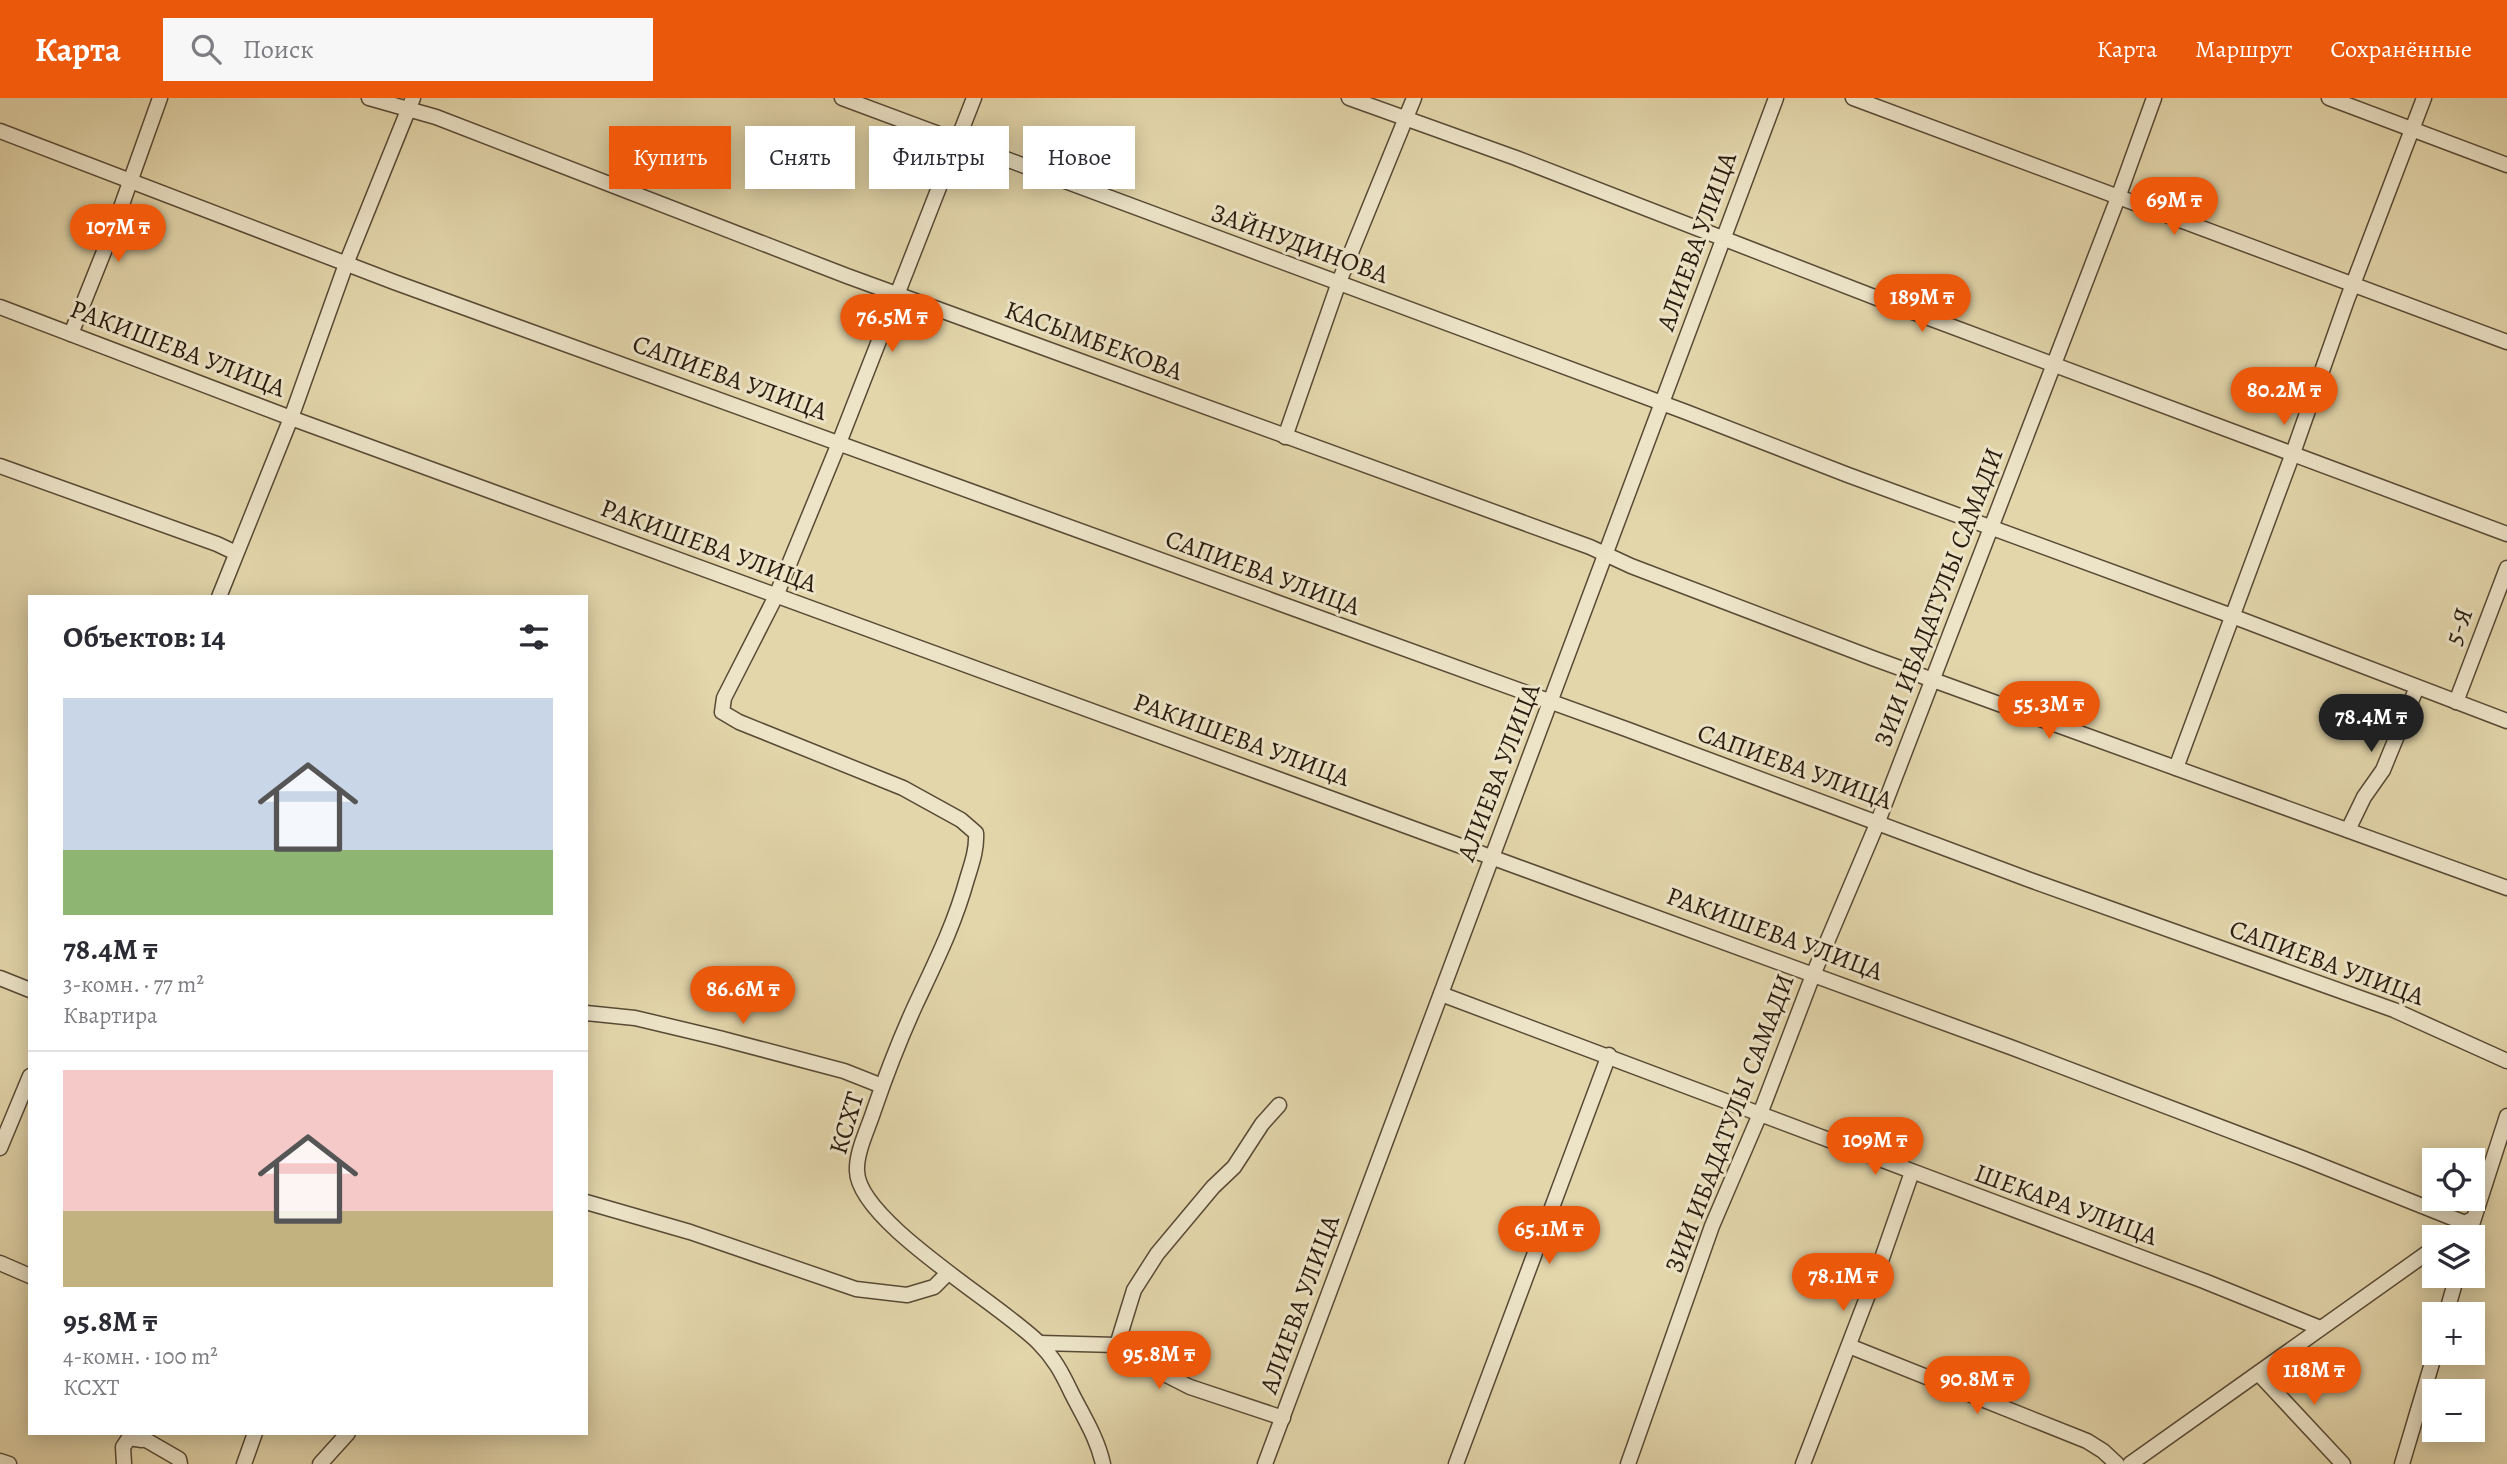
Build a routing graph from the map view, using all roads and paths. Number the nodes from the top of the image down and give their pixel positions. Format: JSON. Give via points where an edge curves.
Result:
{"nodes":[{"id":1,"x":160,"y":98,"type":"edge"},
{"id":2,"x":369,"y":98,"type":"edge"},
{"id":3,"x":842,"y":98,"type":"edge"},
{"id":4,"x":974,"y":98,"type":"edge"},
{"id":5,"x":1349,"y":98,"type":"edge"},
{"id":6,"x":1414,"y":98,"type":"edge"},
{"id":7,"x":1776,"y":98,"type":"edge"},
{"id":8,"x":1853,"y":98,"type":"edge"},
{"id":9,"x":2154,"y":98,"type":"edge"},
{"id":10,"x":2329,"y":98,"type":"edge"},
{"id":11,"x":2424,"y":98,"type":"edge"},
{"id":12,"x":411,"y":104,"type":"edge"},
{"id":13,"x":1406,"y":119,"type":"junction"},
{"id":14,"x":915,"y":126,"type":"edge"},
{"id":15,"x":963,"y":126,"type":"edge"},
{"id":16,"x":2412,"y":130,"type":"junction"},
{"id":17,"x":0,"y":131,"type":"edge"},
{"id":18,"x":1009,"y":161,"type":"edge"},
{"id":19,"x":2507,"y":165,"type":"edge"},
{"id":20,"x":129,"y":181,"type":"junction"},
{"id":21,"x":938,"y":189,"type":"edge"},
{"id":22,"x":2119,"y":195,"type":"junction"},
{"id":23,"x":1723,"y":238,"type":"junction"},
{"id":24,"x":346,"y":264,"type":"junction"},
{"id":25,"x":1339,"y":282,"type":"junction"},
{"id":26,"x":2353,"y":283,"type":"junction"},
{"id":27,"x":897,"y":293,"type":"junction"},
{"id":28,"x":0,"y":307,"type":"edge"},
{"id":29,"x":71,"y":334,"type":"junction"},
{"id":30,"x":2507,"y":342,"type":"edge"},
{"id":31,"x":2054,"y":363,"type":"junction"},
{"id":32,"x":1662,"y":403,"type":"junction"},
{"id":33,"x":291,"y":418,"type":"junction"},
{"id":34,"x":1285,"y":437,"type":"junction"},
{"id":35,"x":839,"y":443,"type":"junction"},
{"id":36,"x":2293,"y":453,"type":"junction"},
{"id":37,"x":0,"y":466,"type":"edge"},
{"id":38,"x":1990,"y":528,"type":"junction"},
{"id":39,"x":2507,"y":534,"type":"edge"},
{"id":40,"x":236,"y":553,"type":"junction"},
{"id":41,"x":1606,"y":555,"type":"junction"},
{"id":42,"x":2507,"y":568,"type":"edge"},
{"id":43,"x":220,"y":595,"type":"edge"},
{"id":44,"x":776,"y":596,"type":"junction"},
{"id":45,"x":2232,"y":616,"type":"junction"},
{"id":46,"x":1933,"y":679,"type":"junction"},
{"id":47,"x":2417,"y":687,"type":"junction"},
{"id":48,"x":1551,"y":702,"type":"junction"},
{"id":49,"x":2456,"y":702,"type":"junction"},
{"id":50,"x":2507,"y":721,"type":"edge"},
{"id":51,"x":2176,"y":768,"type":"junction"},
{"id":52,"x":1877,"y":824,"type":"junction"},
{"id":53,"x":2348,"y":830,"type":"junction"},
{"id":54,"x":1491,"y":856,"type":"junction"},
{"id":55,"x":2507,"y":888,"type":"edge"},
{"id":56,"x":1813,"y":975,"type":"junction"},
{"id":57,"x":0,"y":978,"type":"edge"},
{"id":58,"x":28,"y":989,"type":"edge"},
{"id":59,"x":1441,"y":994,"type":"junction"},
{"id":60,"x":588,"y":1013,"type":"edge"},
{"id":61,"x":1609,"y":1055,"type":"junction"},
{"id":62,"x":2507,"y":1061,"type":"edge"},
{"id":63,"x":28,"y":1081,"type":"edge"},
{"id":64,"x":882,"y":1086,"type":"junction"},
{"id":65,"x":1279,"y":1105,"type":"dead end"},
{"id":66,"x":1760,"y":1114,"type":"junction"},
{"id":67,"x":2507,"y":1116,"type":"edge"},
{"id":68,"x":0,"y":1148,"type":"edge"},
{"id":69,"x":1913,"y":1172,"type":"junction"},
{"id":70,"x":588,"y":1203,"type":"edge"},
{"id":71,"x":2466,"y":1225,"type":"edge"},
{"id":72,"x":2469,"y":1225,"type":"edge"},
{"id":73,"x":2422,"y":1256,"type":"edge"},
{"id":74,"x":0,"y":1263,"type":"edge"},
{"id":75,"x":948,"y":1273,"type":"junction"},
{"id":76,"x":28,"y":1275,"type":"edge"},
{"id":77,"x":2320,"y":1328,"type":"junction"},
{"id":78,"x":1040,"y":1343,"type":"junction"},
{"id":79,"x":1117,"y":1345,"type":"junction"},
{"id":80,"x":1849,"y":1346,"type":"junction"},
{"id":81,"x":2431,"y":1365,"type":"edge"},
{"id":82,"x":2259,"y":1374,"type":"junction"},
{"id":83,"x":1283,"y":1418,"type":"junction"},
{"id":84,"x":255,"y":1435,"type":"edge"},
{"id":85,"x":346,"y":1435,"type":"edge"},
{"id":86,"x":139,"y":1437,"type":"edge"},
{"id":87,"x":0,"y":1461,"type":"edge"},
{"id":88,"x":9,"y":1464,"type":"edge"},
{"id":89,"x":124,"y":1464,"type":"edge"},
{"id":90,"x":180,"y":1464,"type":"edge"},
{"id":91,"x":244,"y":1464,"type":"edge"},
{"id":92,"x":320,"y":1464,"type":"edge"},
{"id":93,"x":1103,"y":1464,"type":"edge"},
{"id":94,"x":1265,"y":1464,"type":"edge"},
{"id":95,"x":1456,"y":1464,"type":"edge"},
{"id":96,"x":1629,"y":1464,"type":"edge"},
{"id":97,"x":1803,"y":1464,"type":"edge"},
{"id":98,"x":2117,"y":1464,"type":"edge"},
{"id":99,"x":2130,"y":1464,"type":"edge"},
{"id":100,"x":2343,"y":1464,"type":"edge"},
{"id":101,"x":2402,"y":1464,"type":"edge"}],
"edges":[{"from":1,"to":20,"type":"street"},
{"from":2,"to":12,"type":"street","name":"КАСЫМБЕКОВА"},
{"from":3,"to":14,"type":"street","name":"ЗАЙНУДИНОВА"},
{"from":4,"to":15,"type":"street"},
{"from":5,"to":13,"type":"street"},
{"from":6,"to":13,"type":"street"},
{"from":7,"to":23,"type":"street","name":"АЛИЕВА УЛИЦА"},
{"from":8,"to":22,"type":"street"},
{"from":9,"to":22,"type":"street","name":"ЗИИ ИБАДАТУЛЫ САМАДИ"},
{"from":10,"to":16,"type":"street"},
{"from":11,"to":16,"type":"street"},
{"from":12,"to":24,"type":"street"},
{"from":12,"to":27,"type":"street","name":"КАСЫМБЕКОВА","via":[[645,199]]},
{"from":13,"to":23,"type":"street"},
{"from":13,"to":25,"type":"street"},
{"from":16,"to":19,"type":"street"},
{"from":16,"to":26,"type":"street"},
{"from":17,"to":20,"type":"street","name":"САПИЕВА УЛИЦА"},
{"from":18,"to":25,"type":"street","name":"ЗАЙНУДИНОВА"},
{"from":20,"to":24,"type":"street","name":"САПИЕВА УЛИЦА"},
{"from":20,"to":29,"type":"street"},
{"from":21,"to":27,"type":"street"},
{"from":22,"to":26,"type":"street"},
{"from":22,"to":31,"type":"street","name":"ЗИИ ИБАДАТУЛЫ САМАДИ"},
{"from":23,"to":31,"type":"street"},
{"from":23,"to":32,"type":"street","name":"АЛИЕВА УЛИЦА"},
{"from":24,"to":33,"type":"street"},
{"from":24,"to":35,"type":"street","name":"САПИЕВА УЛИЦА"},
{"from":25,"to":32,"type":"street","name":"ЗАЙНУДИНОВА"},
{"from":25,"to":34,"type":"street"},
{"from":26,"to":30,"type":"street"},
{"from":26,"to":36,"type":"street"},
{"from":27,"to":34,"type":"street","name":"КАСЫМБЕКОВА"},
{"from":27,"to":35,"type":"street"},
{"from":28,"to":29,"type":"street","name":"РАКИШЕВА УЛИЦА"},
{"from":29,"to":33,"type":"street","name":"РАКИШЕВА УЛИЦА"},
{"from":31,"to":36,"type":"street"},
{"from":31,"to":38,"type":"street","name":"ЗИИ ИБАДАТУЛЫ САМАДИ"},
{"from":32,"to":38,"type":"street","name":"ЗАЙНУДИНОВА"},
{"from":32,"to":41,"type":"street","name":"АЛИЕВА УЛИЦА"},
{"from":33,"to":40,"type":"street"},
{"from":33,"to":44,"type":"street","name":"РАКИШЕВА УЛИЦА"},
{"from":34,"to":41,"type":"street","name":"КАСЫМБЕКОВА"},
{"from":35,"to":44,"type":"street"},
{"from":35,"to":48,"type":"street","name":"САПИЕВА УЛИЦА"},
{"from":36,"to":39,"type":"street"},
{"from":36,"to":45,"type":"street"},
{"from":37,"to":40,"type":"street"},
{"from":38,"to":45,"type":"street","name":"ЗАЙНУДИНОВА"},
{"from":38,"to":46,"type":"street","name":"ЗИИ ИБАДАТУЛЫ САМАДИ"},
{"from":40,"to":43,"type":"street"},
{"from":41,"to":46,"type":"street","name":"КАСЫМБЕКОВА"},
{"from":41,"to":48,"type":"street","name":"АЛИЕВА УЛИЦА"},
{"from":42,"to":49,"type":"street","name":"5-Я"},
{"from":44,"to":54,"type":"street","name":"РАКИШЕВА УЛИЦА"},
{"from":44,"to":64,"type":"street","via":[[724,698],[722,712],[903,788],[976,833],[977,845],[946,944]]},
{"from":45,"to":47,"type":"street","name":"ЗАЙНУДИНОВА"},
{"from":45,"to":51,"type":"street"},
{"from":46,"to":51,"type":"street","name":"КАСЫМБЕКОВА"},
{"from":46,"to":52,"type":"street","name":"ЗИИ ИБАДАТУЛЫ САМАДИ"},
{"from":47,"to":49,"type":"street","name":"ЗАЙНУДИНОВА"},
{"from":47,"to":53,"type":"street","via":[[2383,771]]},
{"from":48,"to":52,"type":"street","name":"САПИЕВА УЛИЦА"},
{"from":48,"to":54,"type":"street","name":"АЛИЕВА УЛИЦА"},
{"from":49,"to":50,"type":"street","name":"ЗАЙНУДИНОВА"},
{"from":51,"to":53,"type":"street","name":"КАСЫМБЕКОВА"},
{"from":52,"to":56,"type":"street","name":"ЗИИ ИБАДАТУЛЫ САМАДИ"},
{"from":52,"to":62,"type":"street","name":"САПИЕВА УЛИЦА","via":[[2393,1010]]},
{"from":53,"to":55,"type":"street","name":"КАСЫМБЕКОВА"},
{"from":54,"to":56,"type":"street","name":"РАКИШЕВА УЛИЦА"},
{"from":54,"to":59,"type":"street","name":"АЛИЕВА УЛИЦА"},
{"from":56,"to":66,"type":"street","name":"ЗИИ ИБАДАТУЛЫ САМАДИ"},
{"from":56,"to":71,"type":"street","name":"РАКИШЕВА УЛИЦА","via":[[2157,1102]]},
{"from":57,"to":58,"type":"street"},
{"from":59,"to":61,"type":"street","name":"ШЕКАРА УЛИЦА"},
{"from":59,"to":83,"type":"street","name":"АЛИЕВА УЛИЦА"},
{"from":60,"to":64,"type":"street","name":"КСХТ","via":[[635,1018],[719,1038],[845,1071]]},
{"from":61,"to":66,"type":"street","name":"ШЕКАРА УЛИЦА"},
{"from":61,"to":95,"type":"street"},
{"from":63,"to":68,"type":"street"},
{"from":64,"to":75,"type":"street","name":"КСХТ","via":[[856,1173],[867,1200]]},
{"from":65,"to":79,"type":"street","via":[[1234,1167],[1157,1254],[1135,1290]]},
{"from":66,"to":69,"type":"street","name":"ШЕКАРА УЛИЦА"},
{"from":66,"to":96,"type":"street","name":"ЗИИ ИБАДАТУЛЫ САМАДИ","via":[[1712,1226]]},
{"from":67,"to":72,"type":"street"},
{"from":69,"to":77,"type":"street","name":"ШЕКАРА УЛИЦА"},
{"from":69,"to":80,"type":"street"},
{"from":70,"to":75,"type":"street","via":[[856,1289],[908,1295],[934,1287]]},
{"from":73,"to":77,"type":"street"},
{"from":74,"to":76,"type":"street"},
{"from":75,"to":78,"type":"street","name":"КСХТ"},
{"from":77,"to":82,"type":"street"},
{"from":78,"to":79,"type":"street"},
{"from":78,"to":93,"type":"street","name":"КСХТ","via":[[1062,1369],[1100,1448]]},
{"from":79,"to":83,"type":"street","via":[[1190,1387]]},
{"from":80,"to":97,"type":"street"},
{"from":80,"to":98,"type":"street","via":[[2087,1441]]},
{"from":81,"to":101,"type":"street"},
{"from":82,"to":99,"type":"street"},
{"from":82,"to":100,"type":"street"},
{"from":83,"to":94,"type":"street","name":"АЛИЕВА УЛИЦА"},
{"from":84,"to":91,"type":"street"},
{"from":85,"to":92,"type":"street"},
{"from":86,"to":89,"type":"street","via":[[129,1438],[123,1447]]},
{"from":86,"to":90,"type":"street"},
{"from":87,"to":88,"type":"street"}]}
